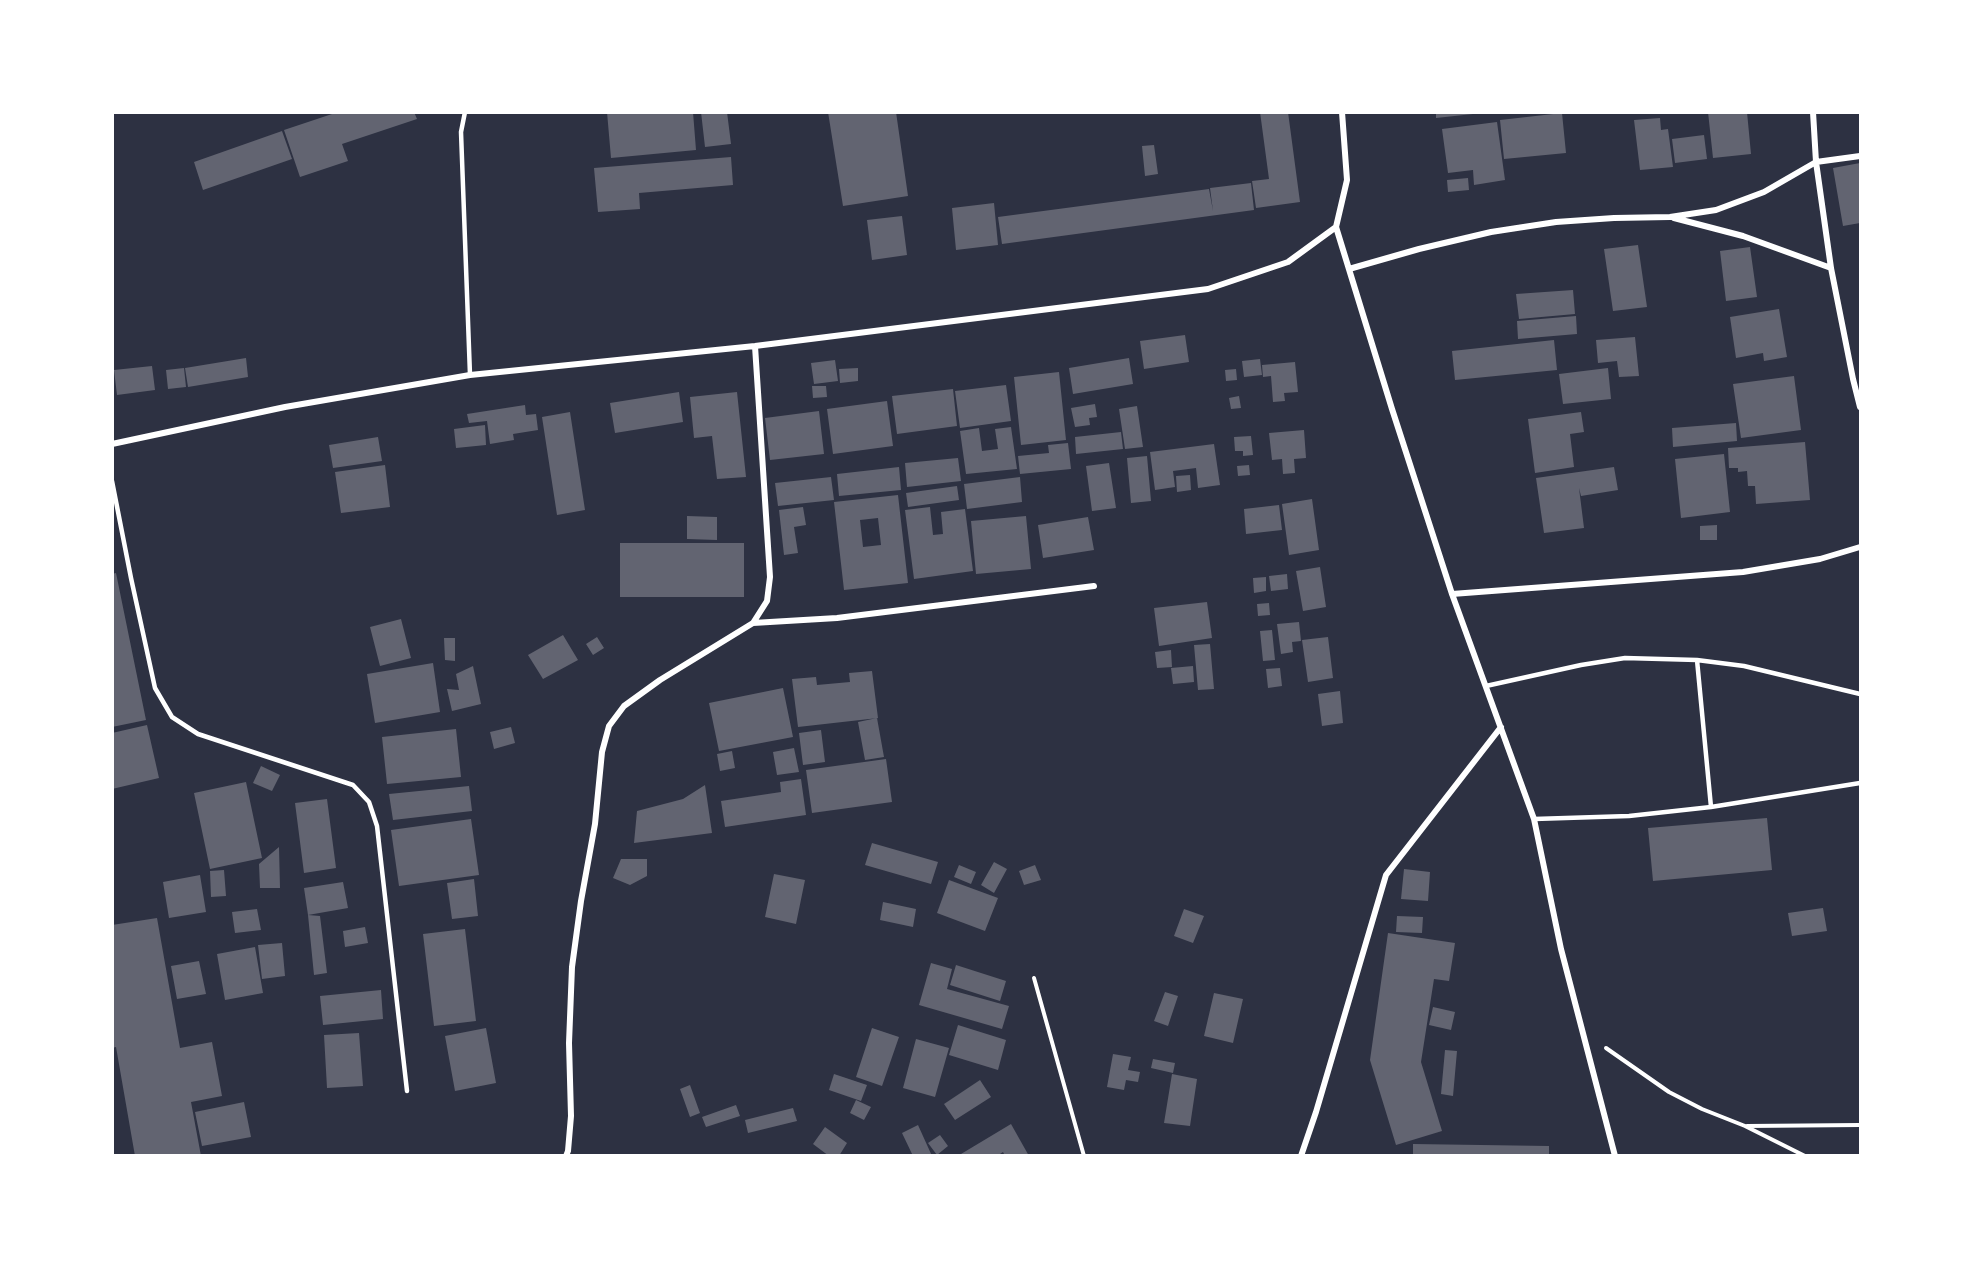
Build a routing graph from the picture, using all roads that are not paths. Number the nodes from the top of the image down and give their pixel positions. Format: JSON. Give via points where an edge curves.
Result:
{"nodes":[{"id":1,"x":465,"y":112,"type":"edge"},
{"id":2,"x":1342,"y":112,"type":"edge"},
{"id":3,"x":1813,"y":112,"type":"edge"},
{"id":4,"x":1860,"y":156,"type":"edge"},
{"id":5,"x":1816,"y":162,"type":"junction"},
{"id":6,"x":1670,"y":217,"type":"junction"},
{"id":7,"x":1335,"y":227,"type":"junction"},
{"id":8,"x":1831,"y":268,"type":"junction"},
{"id":9,"x":1349,"y":269,"type":"junction"},
{"id":10,"x":755,"y":346,"type":"junction"},
{"id":11,"x":470,"y":375,"type":"junction"},
{"id":12,"x":1860,"y":407,"type":"edge"},
{"id":13,"x":112,"y":444,"type":"edge"},
{"id":14,"x":112,"y":481,"type":"edge"},
{"id":15,"x":1860,"y":547,"type":"edge"},
{"id":16,"x":1094,"y":586,"type":"dead end"},
{"id":17,"x":1452,"y":594,"type":"junction"},
{"id":18,"x":753,"y":623,"type":"junction"},
{"id":19,"x":1697,"y":660,"type":"junction"},
{"id":20,"x":1486,"y":686,"type":"junction"},
{"id":21,"x":1860,"y":694,"type":"edge"},
{"id":22,"x":1501,"y":727,"type":"junction"},
{"id":23,"x":1860,"y":783,"type":"edge"},
{"id":24,"x":1711,"y":807,"type":"junction"},
{"id":25,"x":1534,"y":819,"type":"junction"},
{"id":26,"x":407,"y":1091,"type":"dead end"},
{"id":27,"x":566,"y":1155,"type":"edge"},
{"id":28,"x":1301,"y":1155,"type":"edge"},
{"id":29,"x":1615,"y":1155,"type":"edge"}],
"edges":[{"from":1,"to":11,"type":"lane","via":[[460,132]]},
{"from":2,"to":7,"type":"street","via":[[1347,180]]},
{"from":3,"to":5,"type":"street"},
{"from":4,"to":5,"type":"street"},
{"from":5,"to":6,"type":"street","via":[[1764,192],[1716,210]]},
{"from":5,"to":8,"type":"street"},
{"from":6,"to":8,"type":"street","via":[[1743,236]]},
{"from":6,"to":9,"type":"street","via":[[1556,222],[1491,232]]},
{"from":7,"to":9,"type":"street"},
{"from":7,"to":10,"type":"street","via":[[1288,262],[1208,289]]},
{"from":8,"to":12,"type":"street"},
{"from":9,"to":17,"type":"street"},
{"from":10,"to":11,"type":"street"},
{"from":10,"to":18,"type":"street","via":[[770,577],[767,601]]},
{"from":11,"to":13,"type":"street","via":[[285,406]]},
{"from":14,"to":26,"type":"lane","via":[[155,688],[172,717],[198,734],[352,785],[369,802],[377,826]]},
{"from":15,"to":17,"type":"street","via":[[1820,559],[1743,572]]},
{"from":16,"to":18,"type":"street","via":[[860,616]]},
{"from":17,"to":20,"type":"street"},
{"from":18,"to":27,"type":"street","via":[[660,680],[624,706],[609,726],[572,967],[571,1116]]},
{"from":19,"to":20,"type":"lane","via":[[1625,658]]},
{"from":19,"to":21,"type":"lane","via":[[1744,666]]},
{"from":19,"to":24,"type":"lane"},
{"from":20,"to":22,"type":"street"},
{"from":22,"to":25,"type":"street"},
{"from":22,"to":28,"type":"street","via":[[1386,875]]},
{"from":23,"to":24,"type":"lane"},
{"from":24,"to":25,"type":"lane","via":[[1629,816]]},
{"from":25,"to":29,"type":"street","via":[[1561,949]]}]}
